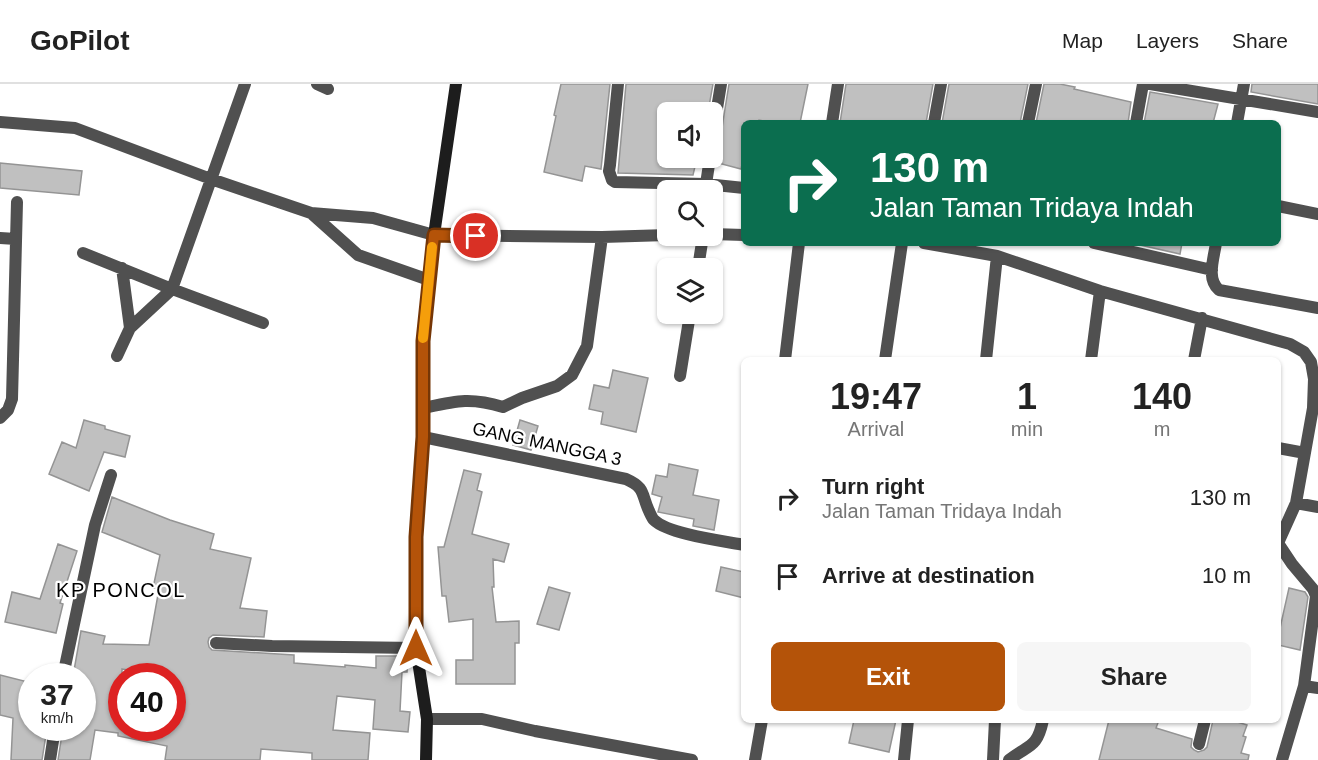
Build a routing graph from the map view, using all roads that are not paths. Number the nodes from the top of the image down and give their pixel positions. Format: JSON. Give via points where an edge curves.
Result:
{"nodes":[{"id":1,"x":245,"y":84,"type":"edge"},
{"id":2,"x":456,"y":84,"type":"edge"},
{"id":3,"x":618,"y":84,"type":"edge"},
{"id":4,"x":721,"y":84,"type":"edge"},
{"id":5,"x":838,"y":84,"type":"edge"},
{"id":6,"x":941,"y":84,"type":"edge"},
{"id":7,"x":1036,"y":84,"type":"edge"},
{"id":8,"x":1143,"y":84,"type":"edge"},
{"id":9,"x":1150,"y":84,"type":"edge"},
{"id":10,"x":1244,"y":84,"type":"edge"},
{"id":11,"x":1241,"y":100,"type":"junction"},
{"id":12,"x":718,"y":102,"type":"edge"},
{"id":13,"x":1318,"y":112,"type":"edge"},
{"id":14,"x":832,"y":120,"type":"edge"},
{"id":15,"x":935,"y":120,"type":"edge"},
{"id":16,"x":1029,"y":120,"type":"edge"},
{"id":17,"x":1137,"y":120,"type":"edge"},
{"id":18,"x":1238,"y":120,"type":"edge"},
{"id":19,"x":0,"y":122,"type":"edge"},
{"id":20,"x":211,"y":179,"type":"junction"},
{"id":21,"x":657,"y":183,"type":"edge"},
{"id":22,"x":723,"y":186,"type":"edge"},
{"id":23,"x":741,"y":188,"type":"edge"},
{"id":24,"x":17,"y":202,"type":"dead end"},
{"id":25,"x":1281,"y":207,"type":"edge"},
{"id":26,"x":311,"y":213,"type":"junction"},
{"id":27,"x":1318,"y":214,"type":"edge"},
{"id":28,"x":723,"y":234,"type":"edge"},
{"id":29,"x":434,"y":235,"type":"junction"},
{"id":30,"x":657,"y":235,"type":"edge"},
{"id":31,"x":741,"y":235,"type":"edge"},
{"id":32,"x":602,"y":237,"type":"junction"},
{"id":33,"x":0,"y":238,"type":"edge"},
{"id":34,"x":16,"y":239,"type":"junction"},
{"id":35,"x":799,"y":246,"type":"edge"},
{"id":36,"x":902,"y":246,"type":"edge"},
{"id":37,"x":941,"y":246,"type":"edge"},
{"id":38,"x":1118,"y":246,"type":"edge"},
{"id":39,"x":1216,"y":246,"type":"edge"},
{"id":40,"x":83,"y":253,"type":"dead end"},
{"id":41,"x":997,"y":256,"type":"junction"},
{"id":42,"x":122,"y":268,"type":"junction"},
{"id":43,"x":1212,"y":270,"type":"junction"},
{"id":44,"x":429,"y":280,"type":"junction"},
{"id":45,"x":172,"y":289,"type":"junction"},
{"id":46,"x":1101,"y":291,"type":"junction"},
{"id":47,"x":1318,"y":308,"type":"edge"},
{"id":48,"x":1202,"y":318,"type":"junction"},
{"id":49,"x":263,"y":323,"type":"dead end"},
{"id":50,"x":688,"y":324,"type":"edge"},
{"id":51,"x":130,"y":328,"type":"junction"},
{"id":52,"x":117,"y":356,"type":"dead end"},
{"id":53,"x":785,"y":357,"type":"edge"},
{"id":54,"x":885,"y":357,"type":"edge"},
{"id":55,"x":986,"y":357,"type":"edge"},
{"id":56,"x":1091,"y":357,"type":"edge"},
{"id":57,"x":1195,"y":357,"type":"edge"},
{"id":58,"x":680,"y":376,"type":"dead end"},
{"id":59,"x":424,"y":408,"type":"junction"},
{"id":60,"x":0,"y":418,"type":"edge"},
{"id":61,"x":423,"y":437,"type":"junction"},
{"id":62,"x":1281,"y":449,"type":"edge"},
{"id":63,"x":1305,"y":453,"type":"junction"},
{"id":64,"x":111,"y":475,"type":"dead end"},
{"id":65,"x":1296,"y":503,"type":"junction"},
{"id":66,"x":1318,"y":507,"type":"edge"},
{"id":67,"x":1281,"y":536,"type":"edge"},
{"id":68,"x":741,"y":544,"type":"edge"},
{"id":69,"x":1281,"y":548,"type":"edge"},
{"id":70,"x":216,"y":643,"type":"dead end"},
{"id":71,"x":416,"y":648,"type":"junction"},
{"id":72,"x":66,"y":663,"type":"edge"},
{"id":73,"x":1304,"y":686,"type":"junction"},
{"id":74,"x":1318,"y":688,"type":"edge"},
{"id":75,"x":427,"y":719,"type":"junction"},
{"id":76,"x":761,"y":723,"type":"edge"},
{"id":77,"x":909,"y":723,"type":"edge"},
{"id":78,"x":995,"y":723,"type":"edge"},
{"id":79,"x":1041,"y":723,"type":"edge"},
{"id":80,"x":1204,"y":723,"type":"edge"},
{"id":81,"x":53,"y":741,"type":"edge"},
{"id":82,"x":1198,"y":744,"type":"dead end"},
{"id":83,"x":50,"y":760,"type":"edge"},
{"id":84,"x":426,"y":760,"type":"edge"},
{"id":85,"x":692,"y":760,"type":"edge"},
{"id":86,"x":755,"y":760,"type":"edge"},
{"id":87,"x":903,"y":760,"type":"edge"},
{"id":88,"x":993,"y":760,"type":"edge"},
{"id":89,"x":1009,"y":760,"type":"edge"},
{"id":90,"x":1282,"y":760,"type":"edge"}],
"edges":[{"from":1,"to":20,"type":"street"},
{"from":2,"to":29,"type":"street"},
{"from":3,"to":21,"type":"street","via":[[612,180]]},
{"from":4,"to":12,"type":"street"},
{"from":5,"to":14,"type":"street"},
{"from":6,"to":15,"type":"street"},
{"from":7,"to":16,"type":"street"},
{"from":8,"to":17,"type":"street"},
{"from":9,"to":11,"type":"street"},
{"from":10,"to":11,"type":"street"},
{"from":11,"to":13,"type":"street"},
{"from":11,"to":18,"type":"street"},
{"from":19,"to":20,"type":"street","via":[[75,128]]},
{"from":20,"to":26,"type":"street"},
{"from":20,"to":45,"type":"street"},
{"from":22,"to":23,"type":"street"},
{"from":24,"to":34,"type":"street"},
{"from":25,"to":27,"type":"street"},
{"from":26,"to":29,"type":"street","via":[[373,218]]},
{"from":26,"to":44,"type":"street","via":[[358,255]]},
{"from":28,"to":31,"type":"street"},
{"from":29,"to":32,"type":"street"},
{"from":29,"to":44,"type":"street"},
{"from":30,"to":32,"type":"street"},
{"from":32,"to":59,"type":"street","via":[[587,346],[572,375],[557,386],[503,407],[472,400]]},
{"from":33,"to":34,"type":"street"},
{"from":34,"to":60,"type":"street","via":[[12,399]]},
{"from":35,"to":53,"type":"street"},
{"from":36,"to":54,"type":"street"},
{"from":37,"to":41,"type":"street"},
{"from":38,"to":43,"type":"street"},
{"from":39,"to":43,"type":"street"},
{"from":40,"to":42,"type":"street"},
{"from":41,"to":46,"type":"street"},
{"from":41,"to":55,"type":"street"},
{"from":42,"to":45,"type":"street"},
{"from":42,"to":51,"type":"street"},
{"from":43,"to":47,"type":"street","via":[[1219,290]]},
{"from":44,"to":59,"type":"street","via":[[423,341]]},
{"from":45,"to":49,"type":"street"},
{"from":45,"to":51,"type":"street"},
{"from":46,"to":48,"type":"street"},
{"from":46,"to":56,"type":"street"},
{"from":48,"to":57,"type":"street"},
{"from":48,"to":63,"type":"street","via":[[1290,344],[1304,352],[1314,378]]},
{"from":50,"to":58,"type":"street"},
{"from":51,"to":52,"type":"street"},
{"from":59,"to":61,"type":"street"},
{"from":61,"to":68,"type":"street","name":"GANG MANGGA 3","via":[[626,479],[642,490],[653,519],[669,528]]},
{"from":61,"to":71,"type":"street","via":[[416,537]]},
{"from":62,"to":63,"type":"street"},
{"from":63,"to":65,"type":"street"},
{"from":64,"to":72,"type":"street","via":[[95,525]]},
{"from":65,"to":66,"type":"street"},
{"from":65,"to":67,"type":"street"},
{"from":69,"to":73,"type":"street","via":[[1316,596]]},
{"from":70,"to":71,"type":"street"},
{"from":71,"to":75,"type":"street"},
{"from":73,"to":74,"type":"street"},
{"from":73,"to":90,"type":"street"},
{"from":75,"to":84,"type":"street"},
{"from":75,"to":85,"type":"street","via":[[482,719]]},
{"from":76,"to":86,"type":"street"},
{"from":77,"to":87,"type":"street"},
{"from":78,"to":88,"type":"street"},
{"from":79,"to":89,"type":"street","via":[[1038,738]]},
{"from":80,"to":82,"type":"street"},
{"from":81,"to":83,"type":"street"}]}
